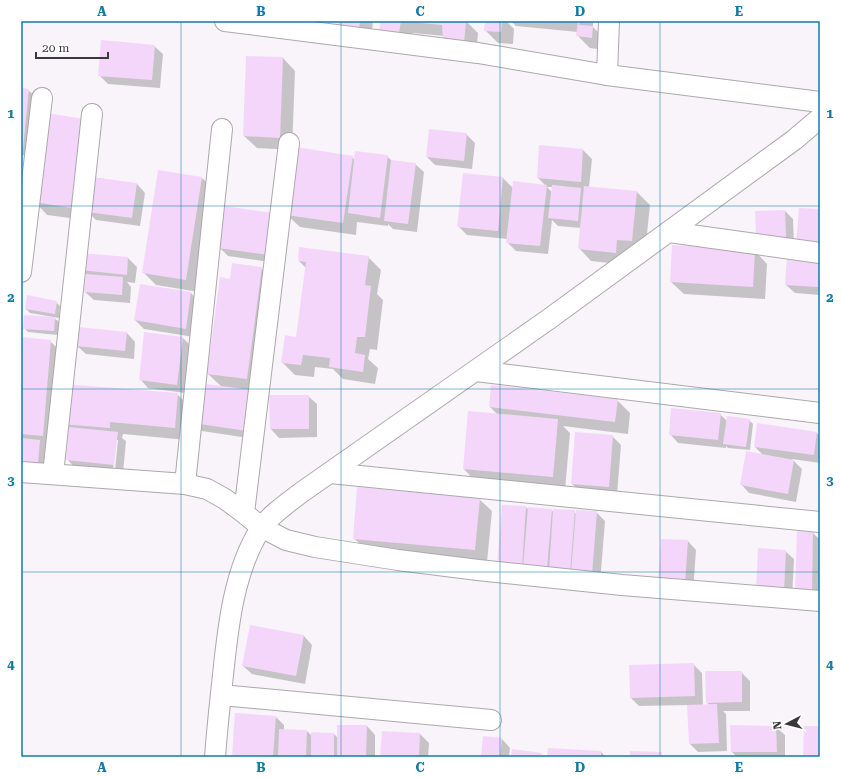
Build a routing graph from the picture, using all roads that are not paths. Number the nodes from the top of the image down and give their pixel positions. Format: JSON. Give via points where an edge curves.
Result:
{"nodes":[{"id":1,"x":225,"y":21,"type":"edge"},
{"id":2,"x":609,"y":21,"type":"edge"},
{"id":3,"x":607,"y":75,"type":"junction"},
{"id":4,"x":42,"y":98,"type":"dead end"},
{"id":5,"x":820,"y":102,"type":"edge"},
{"id":6,"x":92,"y":114,"type":"dead end"},
{"id":7,"x":820,"y":118,"type":"edge"},
{"id":8,"x":222,"y":129,"type":"dead end"},
{"id":9,"x":289,"y":143,"type":"dead end"},
{"id":10,"x":669,"y":232,"type":"junction"},
{"id":11,"x":820,"y":253,"type":"edge"},
{"id":12,"x":21,"y":272,"type":"edge"},
{"id":13,"x":476,"y":371,"type":"junction"},
{"id":14,"x":820,"y":413,"type":"edge"},
{"id":15,"x":21,"y":472,"type":"edge"},
{"id":16,"x":330,"y":473,"type":"junction"},
{"id":17,"x":53,"y":474,"type":"junction"},
{"id":18,"x":185,"y":484,"type":"junction"},
{"id":19,"x":244,"y":513,"type":"junction"},
{"id":20,"x":820,"y":522,"type":"edge"},
{"id":21,"x":261,"y":527,"type":"junction"},
{"id":22,"x":820,"y":601,"type":"edge"},
{"id":23,"x":221,"y":695,"type":"junction"},
{"id":24,"x":490,"y":720,"type":"dead end"},
{"id":25,"x":214,"y":757,"type":"edge"}],
"edges":[{"from":1,"to":3,"type":"street","via":[[478,53]]},
{"from":2,"to":3,"type":"street"},
{"from":3,"to":5,"type":"street"},
{"from":4,"to":12,"type":"street"},
{"from":6,"to":17,"type":"street"},
{"from":7,"to":10,"type":"street"},
{"from":8,"to":18,"type":"street"},
{"from":9,"to":19,"type":"street"},
{"from":10,"to":11,"type":"street"},
{"from":10,"to":13,"type":"street"},
{"from":13,"to":14,"type":"street"},
{"from":13,"to":16,"type":"street"},
{"from":15,"to":17,"type":"street"},
{"from":16,"to":20,"type":"street"},
{"from":16,"to":21,"type":"street","via":[[302,492]]},
{"from":17,"to":18,"type":"street"},
{"from":18,"to":19,"type":"street","via":[[207,489]]},
{"from":19,"to":21,"type":"street"},
{"from":21,"to":22,"type":"street","via":[[286,540],[315,547],[398,560],[622,585]]},
{"from":21,"to":23,"type":"street","via":[[244,561],[236,588],[226,644]]},
{"from":23,"to":24,"type":"street"},
{"from":23,"to":25,"type":"street"}]}
